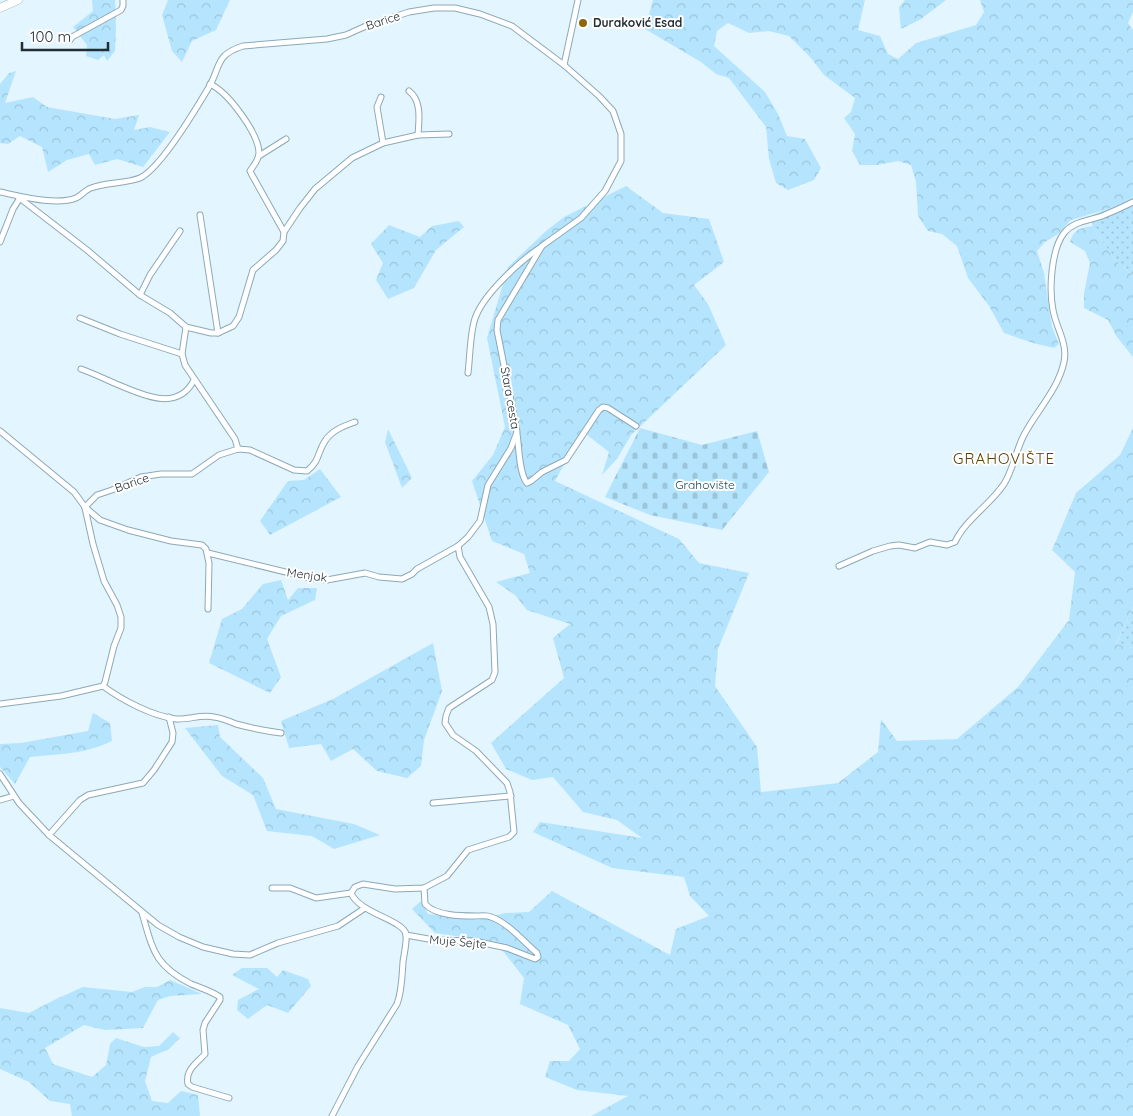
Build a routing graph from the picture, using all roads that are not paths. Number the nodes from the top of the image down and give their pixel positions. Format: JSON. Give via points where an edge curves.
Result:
{"nodes":[{"id":1,"x":18,"y":0,"type":"edge"},
{"id":2,"x":122,"y":0,"type":"edge"},
{"id":3,"x":578,"y":0,"type":"edge"},
{"id":4,"x":0,"y":8,"type":"edge"},
{"id":5,"x":70,"y":40,"type":"dead end"},
{"id":6,"x":564,"y":65,"type":"junction"},
{"id":7,"x":210,"y":84,"type":"junction"},
{"id":8,"x":409,"y":91,"type":"dead end"},
{"id":9,"x":381,"y":97,"type":"dead end"},
{"id":10,"x":449,"y":134,"type":"dead end"},
{"id":11,"x":418,"y":135,"type":"junction"},
{"id":12,"x":286,"y":139,"type":"dead end"},
{"id":13,"x":383,"y":143,"type":"junction"},
{"id":14,"x":259,"y":156,"type":"junction"},
{"id":15,"x":0,"y":192,"type":"edge"},
{"id":16,"x":18,"y":197,"type":"junction"},
{"id":17,"x":1133,"y":202,"type":"edge"},
{"id":18,"x":200,"y":215,"type":"dead end"},
{"id":19,"x":180,"y":231,"type":"dead end"},
{"id":20,"x":284,"y":232,"type":"junction"},
{"id":21,"x":0,"y":242,"type":"edge"},
{"id":22,"x":542,"y":246,"type":"junction"},
{"id":23,"x":140,"y":295,"type":"junction"},
{"id":24,"x":80,"y":318,"type":"dead end"},
{"id":25,"x":186,"y":327,"type":"junction"},
{"id":26,"x":218,"y":332,"type":"junction"},
{"id":27,"x":182,"y":354,"type":"junction"},
{"id":28,"x":82,"y":369,"type":"dead end"},
{"id":29,"x":468,"y":373,"type":"dead end"},
{"id":30,"x":194,"y":380,"type":"junction"},
{"id":31,"x":355,"y":422,"type":"dead end"},
{"id":32,"x":636,"y":426,"type":"dead end"},
{"id":33,"x":0,"y":431,"type":"edge"},
{"id":34,"x":517,"y":432,"type":"junction"},
{"id":35,"x":238,"y":449,"type":"junction"},
{"id":36,"x":85,"y":507,"type":"junction"},
{"id":37,"x":458,"y":546,"type":"junction"},
{"id":38,"x":208,"y":553,"type":"junction"},
{"id":39,"x":840,"y":566,"type":"dead end"},
{"id":40,"x":208,"y":609,"type":"dead end"},
{"id":41,"x":103,"y":686,"type":"junction"},
{"id":42,"x":0,"y":704,"type":"edge"},
{"id":43,"x":169,"y":717,"type":"junction"},
{"id":44,"x":281,"y":733,"type":"dead end"},
{"id":45,"x":0,"y":774,"type":"edge"},
{"id":46,"x":14,"y":796,"type":"junction"},
{"id":47,"x":510,"y":796,"type":"junction"},
{"id":48,"x":0,"y":800,"type":"edge"},
{"id":49,"x":434,"y":803,"type":"dead end"},
{"id":50,"x":49,"y":835,"type":"junction"},
{"id":51,"x":272,"y":888,"type":"dead end"},
{"id":52,"x":424,"y":888,"type":"junction"},
{"id":53,"x":351,"y":893,"type":"junction"},
{"id":54,"x":365,"y":908,"type":"junction"},
{"id":55,"x":142,"y":912,"type":"junction"},
{"id":56,"x":406,"y":936,"type":"junction"},
{"id":57,"x":229,"y":1098,"type":"dead end"},
{"id":58,"x":332,"y":1116,"type":"edge"}],
"edges":[{"from":1,"to":4,"type":"main road"},
{"from":2,"to":5,"type":"street","via":[[124,6],[121,10]]},
{"from":3,"to":6,"type":"street"},
{"from":6,"to":7,"type":"street","name":"Barice","via":[[512,26],[455,8],[434,8],[409,12],[327,39],[243,46],[230,50],[220,59]]},
{"from":6,"to":22,"type":"street","name":"Stara cesta","via":[[613,112],[621,134],[621,161],[605,191],[581,218]]},
{"from":7,"to":14,"type":"street","via":[[236,107],[252,130]]},
{"from":7,"to":16,"type":"street","name":"Barice","via":[[185,126],[142,177],[90,188],[69,200]]},
{"from":8,"to":11,"type":"street","via":[[417,100]]},
{"from":9,"to":13,"type":"street","via":[[377,106]]},
{"from":10,"to":11,"type":"street"},
{"from":11,"to":13,"type":"street"},
{"from":12,"to":14,"type":"street"},
{"from":13,"to":20,"type":"street","via":[[352,158],[315,189]]},
{"from":14,"to":20,"type":"street","via":[[250,171]]},
{"from":15,"to":16,"type":"street","name":"Barice"},
{"from":16,"to":21,"type":"street"},
{"from":16,"to":23,"type":"street","name":"Barice"},
{"from":17,"to":39,"type":"street","via":[[1078,222],[1064,233],[1056,250],[1052,264],[1053,310],[1064,346],[1064,362],[1056,383],[1025,434],[1005,483],[960,531],[955,542],[948,545],[930,542],[915,548],[890,546]]},
{"from":18,"to":26,"type":"street"},
{"from":19,"to":23,"type":"street"},
{"from":20,"to":26,"type":"street","via":[[283,241],[276,250],[253,270],[239,317],[232,326]]},
{"from":22,"to":29,"type":"street","name":"Stara cesta","via":[[489,293],[475,317]]},
{"from":22,"to":34,"type":"street","name":"Stara cesta","via":[[498,320],[497,330]]},
{"from":23,"to":25,"type":"street","name":"Barice"},
{"from":24,"to":27,"type":"street"},
{"from":25,"to":26,"type":"street","name":"Barice"},
{"from":25,"to":27,"type":"street"},
{"from":27,"to":30,"type":"street"},
{"from":28,"to":30,"type":"street","via":[[164,399],[182,393]]},
{"from":30,"to":35,"type":"street","via":[[235,439]]},
{"from":31,"to":35,"type":"street","via":[[338,428],[326,440],[318,461],[307,470],[294,470],[250,450]]},
{"from":32,"to":34,"type":"street","via":[[603,407],[566,460],[542,472],[531,482],[525,480]]},
{"from":33,"to":36,"type":"street","name":"Menjak","via":[[74,492]]},
{"from":34,"to":37,"type":"street","name":"Stara cesta","via":[[512,448],[488,485],[480,521]]},
{"from":35,"to":36,"type":"street","name":"Barice","via":[[219,455],[192,474],[141,477],[96,495]]},
{"from":36,"to":38,"type":"street","name":"Menjak","via":[[100,520],[170,541],[202,546]]},
{"from":36,"to":41,"type":"street","name":"Menjak","via":[[104,581],[117,604],[120,617],[121,628]]},
{"from":37,"to":38,"type":"street","name":"Menjak","via":[[402,579],[365,572],[327,580],[310,578]]},
{"from":37,"to":47,"type":"street","via":[[460,558],[489,607],[495,672],[492,680],[449,708],[445,723],[453,735],[476,751],[507,783]]},
{"from":38,"to":40,"type":"street"},
{"from":41,"to":42,"type":"street","via":[[61,696]]},
{"from":41,"to":43,"type":"street","via":[[126,701]]},
{"from":43,"to":44,"type":"street","via":[[213,716]]},
{"from":43,"to":50,"type":"street","via":[[172,742],[143,783],[88,795]]},
{"from":45,"to":46,"type":"street"},
{"from":46,"to":48,"type":"street"},
{"from":46,"to":50,"type":"street"},
{"from":47,"to":49,"type":"street"},
{"from":47,"to":52,"type":"street","via":[[512,835],[468,850],[447,876]]},
{"from":50,"to":55,"type":"street"},
{"from":51,"to":53,"type":"street","via":[[290,888],[316,898]]},
{"from":52,"to":53,"type":"street","via":[[395,889],[363,884]]},
{"from":52,"to":56,"type":"street","name":"Muje Šejte","via":[[424,904],[429,909],[490,916],[505,925],[538,956],[535,959],[507,948],[474,941]]},
{"from":53,"to":54,"type":"street"},
{"from":54,"to":55,"type":"street","via":[[338,926],[278,943],[250,956],[203,947],[158,925]]},
{"from":54,"to":56,"type":"street","via":[[400,927]]},
{"from":55,"to":57,"type":"street","via":[[153,949],[166,969],[220,997],[202,1030],[204,1054],[186,1077],[192,1087]]},
{"from":56,"to":58,"type":"street","via":[[397,1004],[358,1066]]}]}
